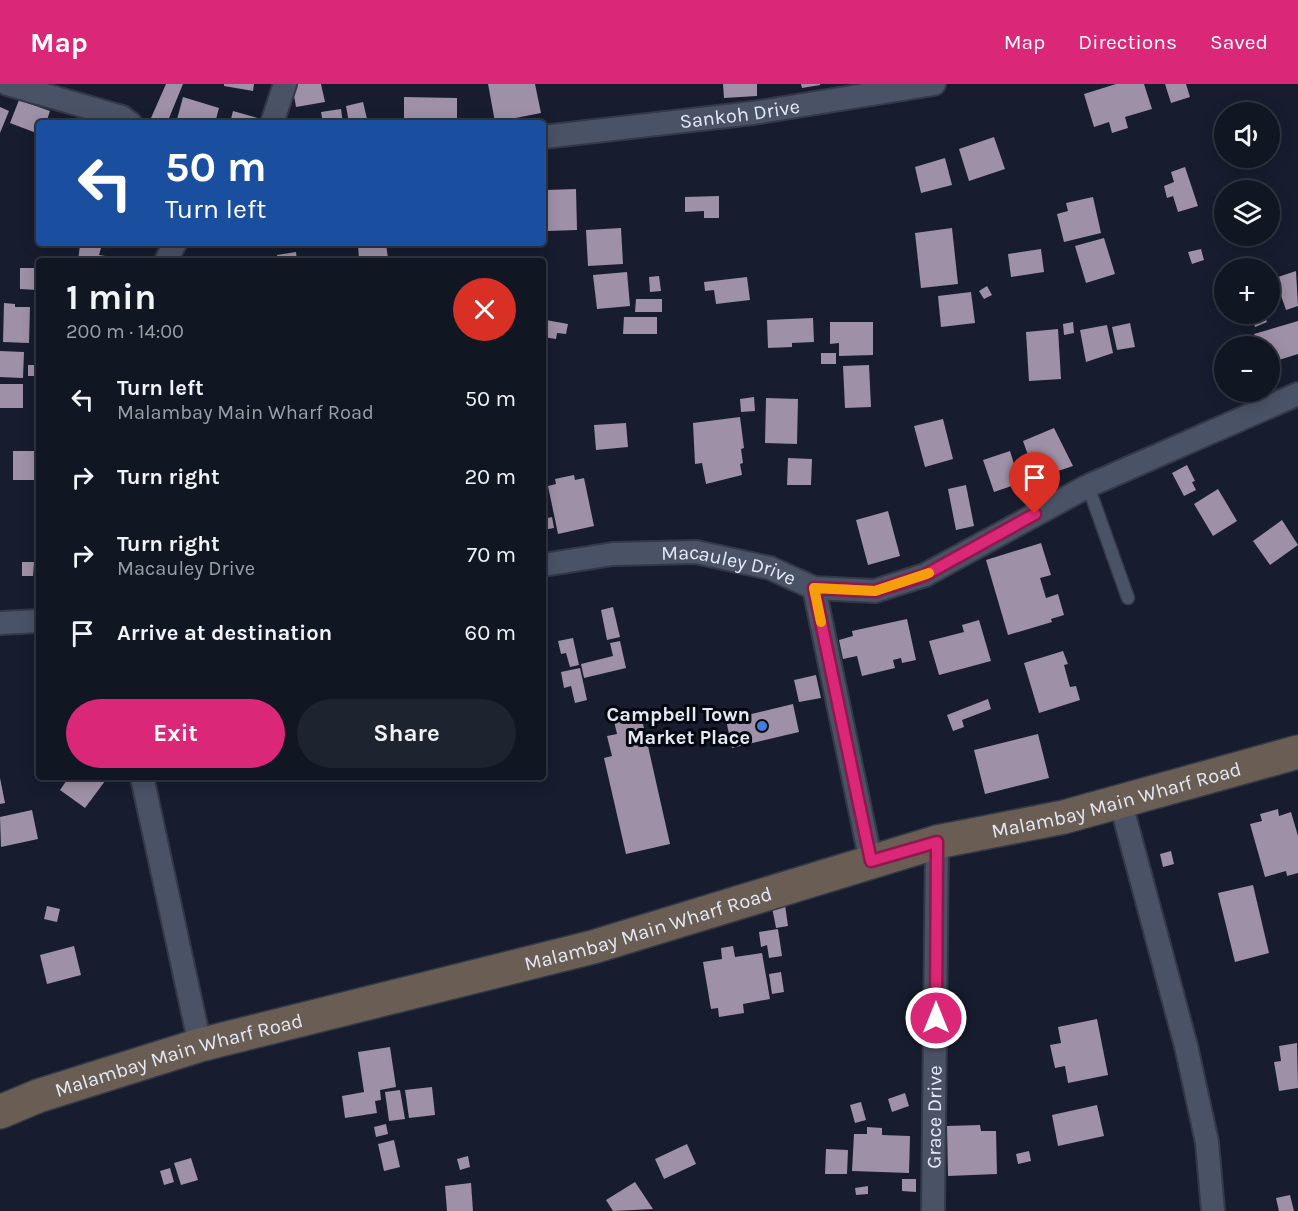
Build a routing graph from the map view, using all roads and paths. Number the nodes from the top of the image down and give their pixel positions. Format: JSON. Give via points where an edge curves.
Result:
{"nodes":[{"id":1,"x":7,"y":84,"type":"edge"},
{"id":2,"x":285,"y":84,"type":"edge"},
{"id":3,"x":934,"y":84,"type":"edge"},
{"id":4,"x":126,"y":120,"type":"edge"},
{"id":5,"x":273,"y":120,"type":"edge"},
{"id":6,"x":546,"y":137,"type":"edge"},
{"id":7,"x":1298,"y":394,"type":"edge"},
{"id":8,"x":1088,"y":486,"type":"junction"},
{"id":9,"x":546,"y":565,"type":"edge"},
{"id":10,"x":814,"y":588,"type":"junction"},
{"id":11,"x":1128,"y":598,"type":"dead end"},
{"id":12,"x":36,"y":621,"type":"edge"},
{"id":13,"x":0,"y":623,"type":"edge"},
{"id":14,"x":1298,"y":752,"type":"edge"},
{"id":15,"x":143,"y":780,"type":"edge"},
{"id":16,"x":1120,"y":800,"type":"junction"},
{"id":17,"x":937,"y":842,"type":"junction"},
{"id":18,"x":871,"y":861,"type":"junction"},
{"id":19,"x":200,"y":1045,"type":"junction"},
{"id":20,"x":0,"y":1112,"type":"edge"},
{"id":21,"x":933,"y":1211,"type":"edge"},
{"id":22,"x":1213,"y":1211,"type":"edge"}],
"edges":[{"from":1,"to":4,"type":"street"},
{"from":2,"to":5,"type":"street"},
{"from":3,"to":6,"type":"street","name":"Sankoh Drive","via":[[753,113]]},
{"from":7,"to":8,"type":"street","name":"Macauley Drive"},
{"from":8,"to":10,"type":"street","name":"Macauley Drive","via":[[925,575],[875,591]]},
{"from":8,"to":11,"type":"lane"},
{"from":9,"to":10,"type":"street","name":"Macauley Drive","via":[[614,554],[696,552],[770,568]]},
{"from":10,"to":18,"type":"street"},
{"from":12,"to":13,"type":"street"},
{"from":14,"to":16,"type":"street","name":"Malambay Main Wharf Road"},
{"from":15,"to":19,"type":"street"},
{"from":16,"to":17,"type":"street","name":"Malambay Main Wharf Road","via":[[1064,817]]},
{"from":16,"to":22,"type":"street","via":[[1186,1046],[1207,1142]]},
{"from":17,"to":18,"type":"street","name":"Malambay Main Wharf Road"},
{"from":17,"to":21,"type":"street","name":"Grace Drive"},
{"from":18,"to":19,"type":"street","name":"Malambay Main Wharf Road","via":[[593,947]]},
{"from":19,"to":20,"type":"street","name":"Malambay Main Wharf Road","via":[[38,1096]]}]}
